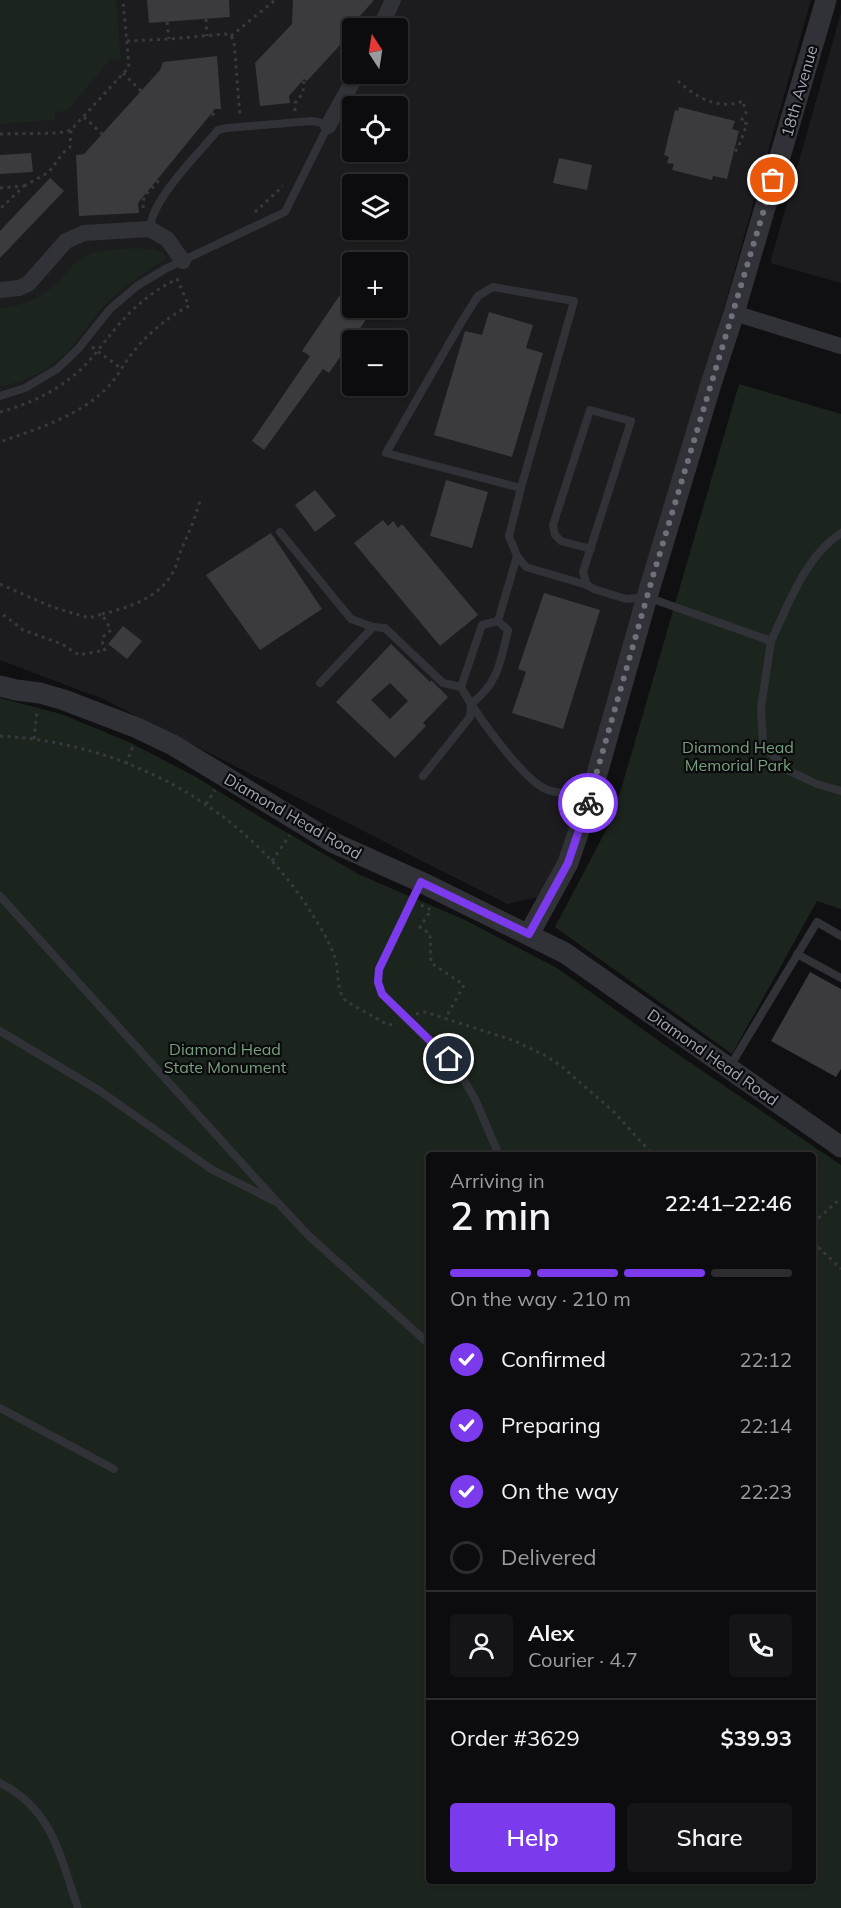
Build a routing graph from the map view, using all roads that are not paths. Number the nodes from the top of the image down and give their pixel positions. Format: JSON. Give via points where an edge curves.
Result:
{"nodes":[{"id":1,"x":393,"y":0,"type":"edge"},
{"id":2,"x":826,"y":0,"type":"edge"},
{"id":3,"x":385,"y":18,"type":"edge"},
{"id":4,"x":351,"y":84,"type":"edge"},
{"id":5,"x":328,"y":126,"type":"junction"},
{"id":6,"x":150,"y":229,"type":"junction"},
{"id":7,"x":183,"y":261,"type":"junction"},
{"id":8,"x":0,"y":290,"type":"edge"},
{"id":9,"x":734,"y":314,"type":"junction"},
{"id":10,"x":841,"y":346,"type":"edge"},
{"id":11,"x":0,"y":396,"type":"edge"},
{"id":12,"x":521,"y":488,"type":"junction"},
{"id":13,"x":280,"y":532,"type":"dead end"},
{"id":14,"x":841,"y":533,"type":"edge"},
{"id":15,"x":591,"y":549,"type":"junction"},
{"id":16,"x":517,"y":556,"type":"junction"},
{"id":17,"x":587,"y":585,"type":"junction"},
{"id":18,"x":647,"y":597,"type":"junction"},
{"id":19,"x":498,"y":621,"type":"junction"},
{"id":20,"x":374,"y":627,"type":"junction"},
{"id":21,"x":771,"y":640,"type":"junction"},
{"id":22,"x":0,"y":672,"type":"edge"},
{"id":23,"x":320,"y":683,"type":"dead end"},
{"id":24,"x":0,"y":686,"type":"edge"},
{"id":25,"x":461,"y":687,"type":"junction"},
{"id":26,"x":38,"y":702,"type":"junction"},
{"id":27,"x":471,"y":704,"type":"junction"},
{"id":28,"x":423,"y":776,"type":"dead end"},
{"id":29,"x":841,"y":791,"type":"edge"},
{"id":30,"x":591,"y":795,"type":"junction"},
{"id":31,"x":416,"y":892,"type":"junction"},
{"id":32,"x":0,"y":896,"type":"edge"},
{"id":33,"x":529,"y":934,"type":"junction"},
{"id":34,"x":841,"y":936,"type":"edge"},
{"id":35,"x":797,"y":954,"type":"junction"},
{"id":36,"x":841,"y":978,"type":"edge"},
{"id":37,"x":0,"y":1031,"type":"edge"},
{"id":38,"x":729,"y":1068,"type":"junction"},
{"id":39,"x":841,"y":1147,"type":"edge"},
{"id":40,"x":498,"y":1152,"type":"edge"},
{"id":41,"x":277,"y":1202,"type":"junction"},
{"id":42,"x":426,"y":1341,"type":"edge"},
{"id":43,"x":0,"y":1408,"type":"edge"},
{"id":44,"x":114,"y":1469,"type":"dead end"},
{"id":45,"x":0,"y":1783,"type":"edge"},
{"id":46,"x":78,"y":1908,"type":"edge"}],
"edges":[{"from":1,"to":3,"type":"street"},
{"from":2,"to":9,"type":"street","name":"18th Avenue"},
{"from":4,"to":5,"type":"street"},
{"from":5,"to":6,"type":"lane","via":[[311,121],[218,130],[159,200]]},
{"from":5,"to":7,"type":"lane","via":[[285,212]]},
{"from":6,"to":7,"type":"street","via":[[167,239]]},
{"from":6,"to":8,"type":"street","via":[[93,232],[75,237],[66,241],[28,284]]},
{"from":7,"to":11,"type":"lane","via":[[124,295],[57,369],[25,388]]},
{"from":9,"to":10,"type":"street"},
{"from":9,"to":18,"type":"street","name":"18th Avenue"},
{"from":12,"to":12,"type":"lane","via":[[574,301],[493,286],[478,296],[386,453]]},
{"from":12,"to":16,"type":"lane","via":[[510,536]]},
{"from":13,"to":20,"type":"lane","via":[[351,619]]},
{"from":14,"to":21,"type":"lane","via":[[808,568]]},
{"from":15,"to":15,"type":"lane","via":[[631,421],[590,410],[553,525],[561,541]]},
{"from":15,"to":17,"type":"lane","via":[[583,572]]},
{"from":16,"to":17,"type":"lane","via":[[526,567]]},
{"from":16,"to":19,"type":"lane"},
{"from":17,"to":18,"type":"lane","via":[[626,599]]},
{"from":18,"to":21,"type":"lane"},
{"from":18,"to":30,"type":"street","name":"18th Avenue"},
{"from":19,"to":25,"type":"lane","via":[[482,625]]},
{"from":19,"to":27,"type":"lane","via":[[508,630],[497,674]]},
{"from":20,"to":23,"type":"lane"},
{"from":20,"to":25,"type":"lane","via":[[385,628],[443,682]]},
{"from":21,"to":29,"type":"lane","via":[[761,708],[763,745],[787,770]]},
{"from":22,"to":26,"type":"street","name":"Diamond Head Road"},
{"from":24,"to":26,"type":"street","name":"Diamond Head Road"},
{"from":25,"to":27,"type":"lane"},
{"from":26,"to":31,"type":"street","name":"Diamond Head Road","via":[[100,713],[173,745]]},
{"from":27,"to":28,"type":"lane","via":[[470,717]]},
{"from":27,"to":30,"type":"lane","via":[[523,772],[537,784],[550,791]]},
{"from":30,"to":33,"type":"street","name":"18th Avenue","via":[[568,863]]},
{"from":31,"to":33,"type":"street","name":"Diamond Head Road"},
{"from":31,"to":40,"type":"lane","via":[[379,969],[380,988],[458,1070],[475,1098]]},
{"from":32,"to":41,"type":"lane"},
{"from":33,"to":38,"type":"street","name":"Diamond Head Road","via":[[576,959]]},
{"from":34,"to":35,"type":"lane","via":[[818,922]]},
{"from":35,"to":36,"type":"lane"},
{"from":35,"to":38,"type":"lane"},
{"from":37,"to":41,"type":"lane","via":[[100,1091],[211,1169]]},
{"from":38,"to":39,"type":"street","name":"Diamond Head Road"},
{"from":41,"to":42,"type":"lane"},
{"from":43,"to":44,"type":"lane"},
{"from":45,"to":46,"type":"lane","via":[[30,1803],[46,1824]]}]}
